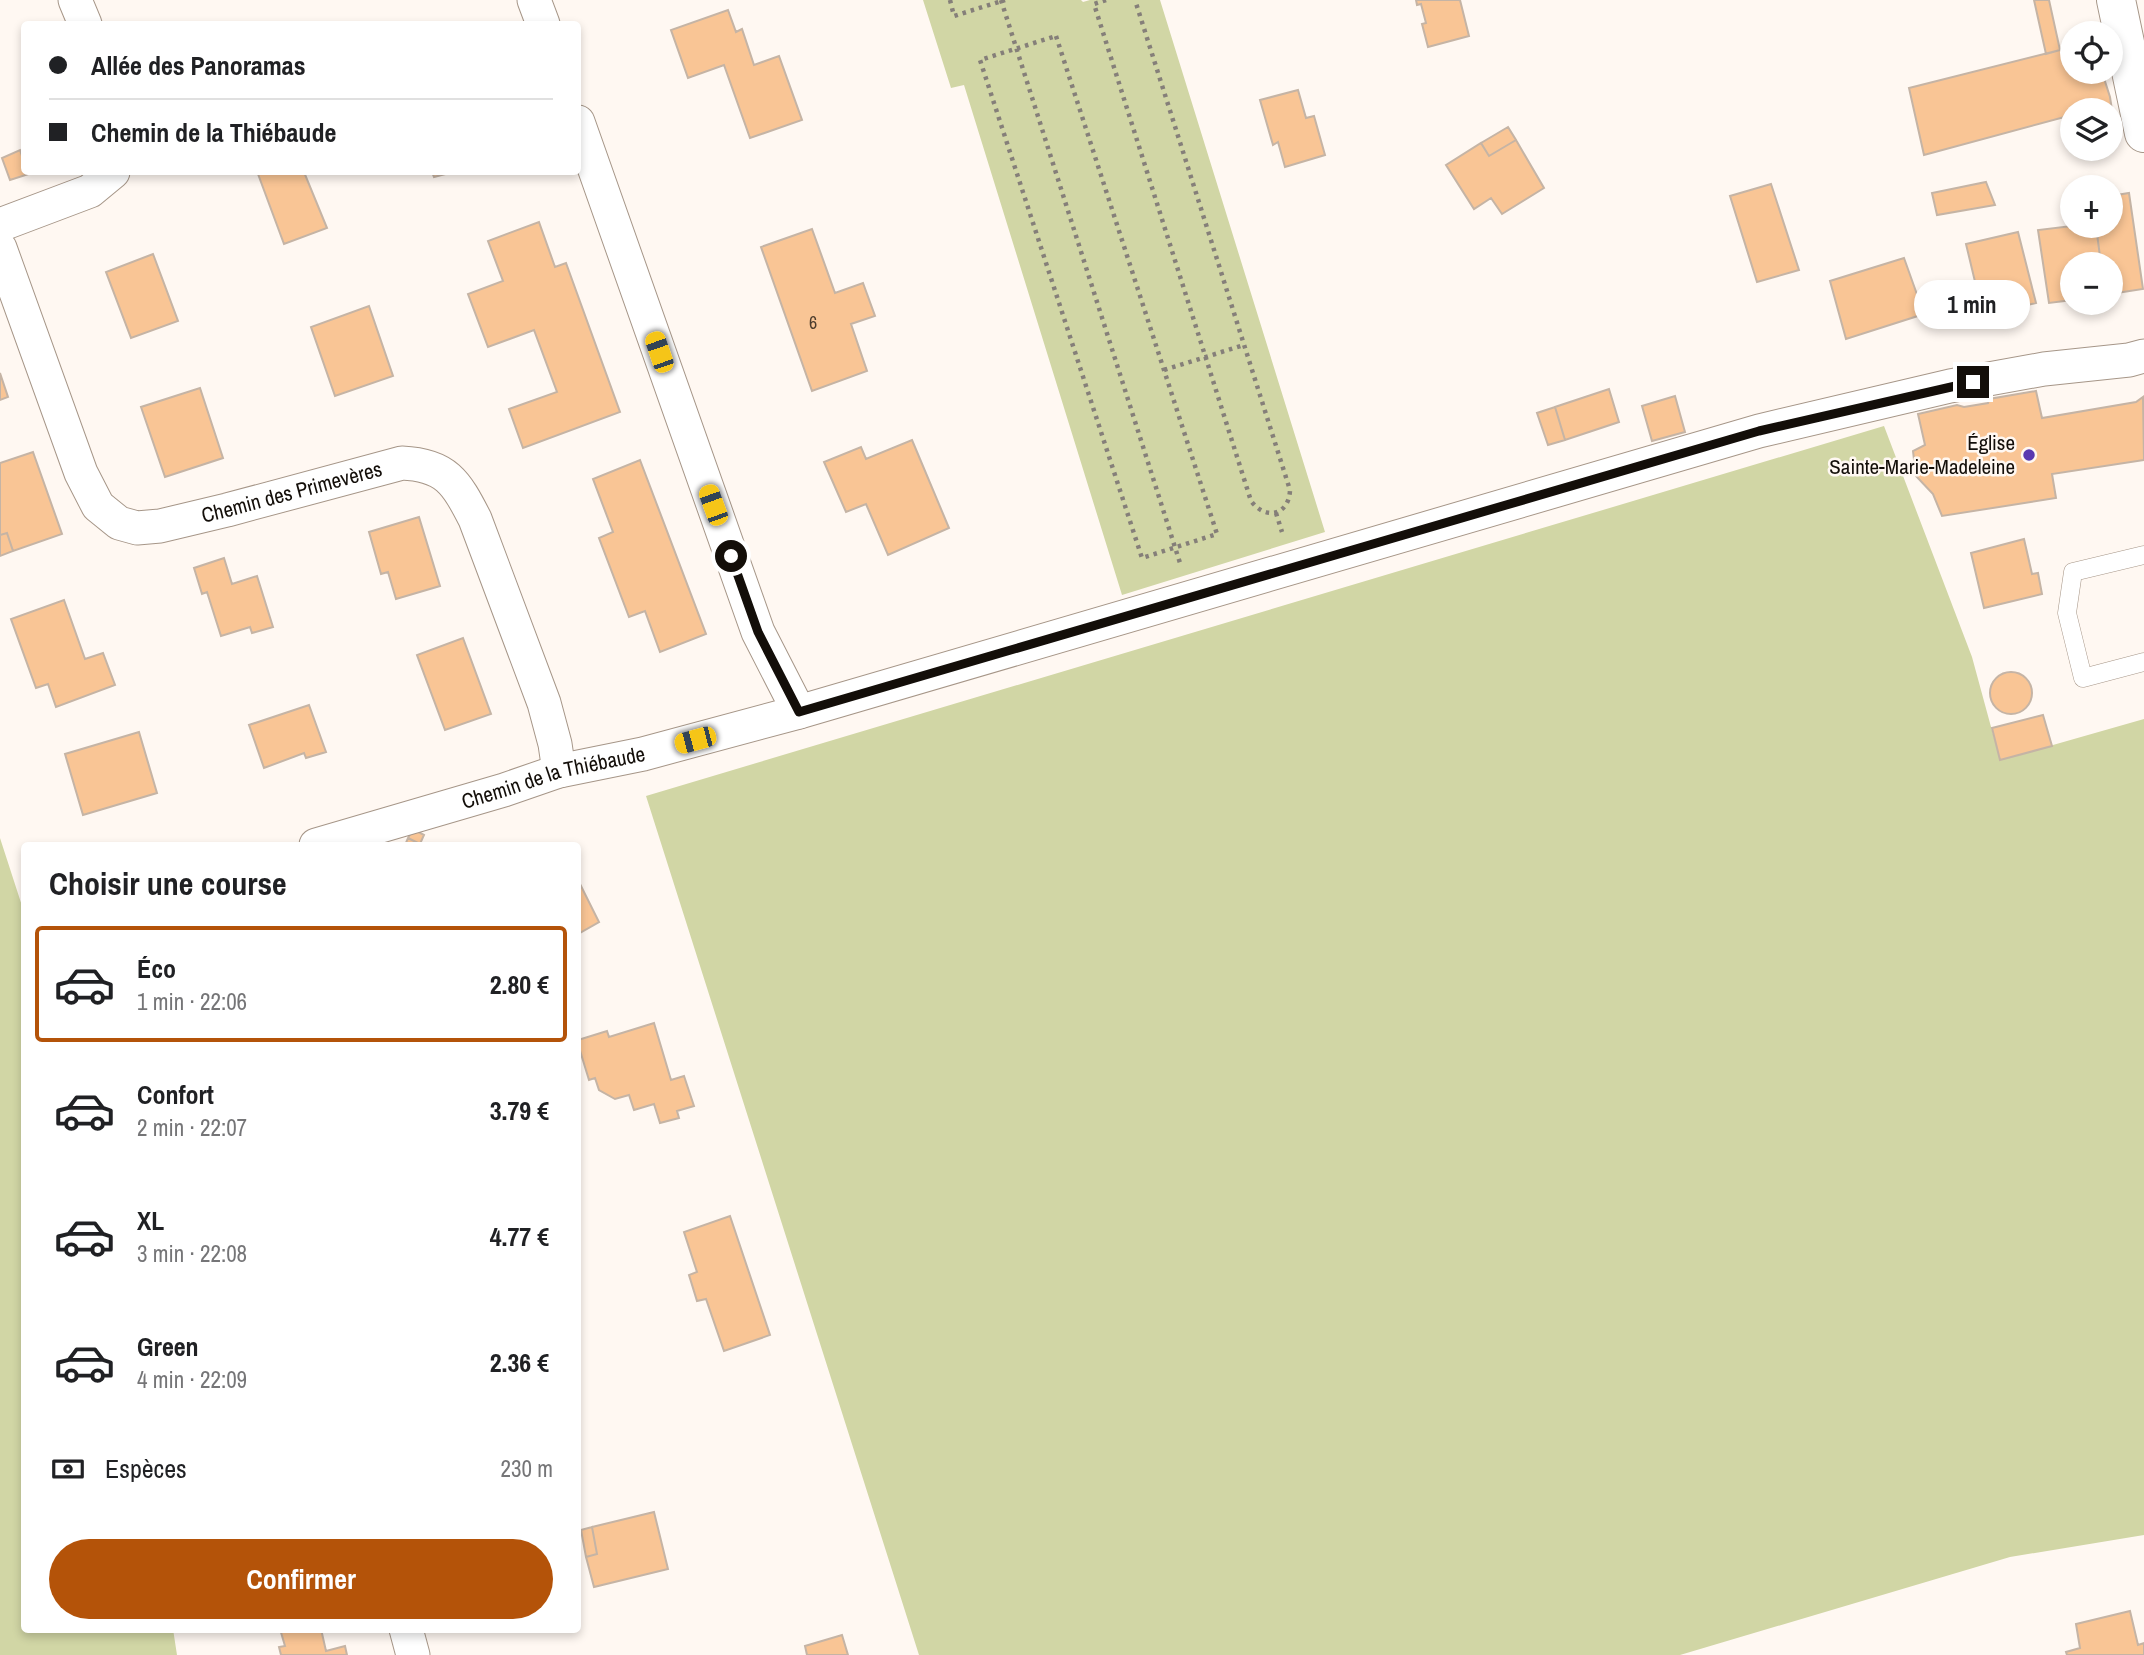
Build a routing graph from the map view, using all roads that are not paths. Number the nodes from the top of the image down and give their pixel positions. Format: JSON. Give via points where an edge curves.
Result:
{"nodes":[{"id":1,"x":75,"y":0,"type":"edge"},
{"id":2,"x":534,"y":0,"type":"edge"},
{"id":3,"x":2116,"y":0,"type":"edge"},
{"id":4,"x":84,"y":21,"type":"edge"},
{"id":5,"x":542,"y":21,"type":"edge"},
{"id":6,"x":581,"y":130,"type":"edge"},
{"id":7,"x":2144,"y":133,"type":"edge"},
{"id":8,"x":109,"y":175,"type":"edge"},
{"id":9,"x":0,"y":225,"type":"edge"},
{"id":10,"x":0,"y":248,"type":"edge"},
{"id":11,"x":2139,"y":360,"type":"edge"},
{"id":12,"x":2144,"y":555,"type":"edge"},
{"id":13,"x":2144,"y":662,"type":"edge"},
{"id":14,"x":799,"y":712,"type":"junction"},
{"id":15,"x":559,"y":771,"type":"junction"},
{"id":16,"x":373,"y":837,"type":"edge"},
{"id":17,"x":337,"y":842,"type":"edge"},
{"id":18,"x":407,"y":1633,"type":"edge"},
{"id":19,"x":413,"y":1655,"type":"edge"}],
"edges":[{"from":1,"to":4,"type":"street"},
{"from":2,"to":5,"type":"street"},
{"from":3,"to":7,"type":"street"},
{"from":6,"to":14,"type":"street","via":[[758,632]]},
{"from":8,"to":9,"type":"street","via":[[90,191]]},
{"from":10,"to":15,"type":"street","name":"Chemin des Primevères","via":[[81,473],[98,506],[118,523],[137,528],[160,526],[402,463],[443,472],[475,519],[544,704]]},
{"from":11,"to":14,"type":"street","name":"Chemin de la Thiébaude","via":[[2044,369],[1950,386],[1759,431]]},
{"from":12,"to":13,"type":"lane","via":[[2073,572],[2067,613],[2083,678]]},
{"from":14,"to":15,"type":"street","name":"Chemin de la Thiébaude","via":[[643,754]]},
{"from":15,"to":16,"type":"street","name":"Chemin de la Thiébaude"},
{"from":16,"to":17,"type":"street","name":"Chemin de la Thiébaude"},
{"from":18,"to":19,"type":"street"}]}
